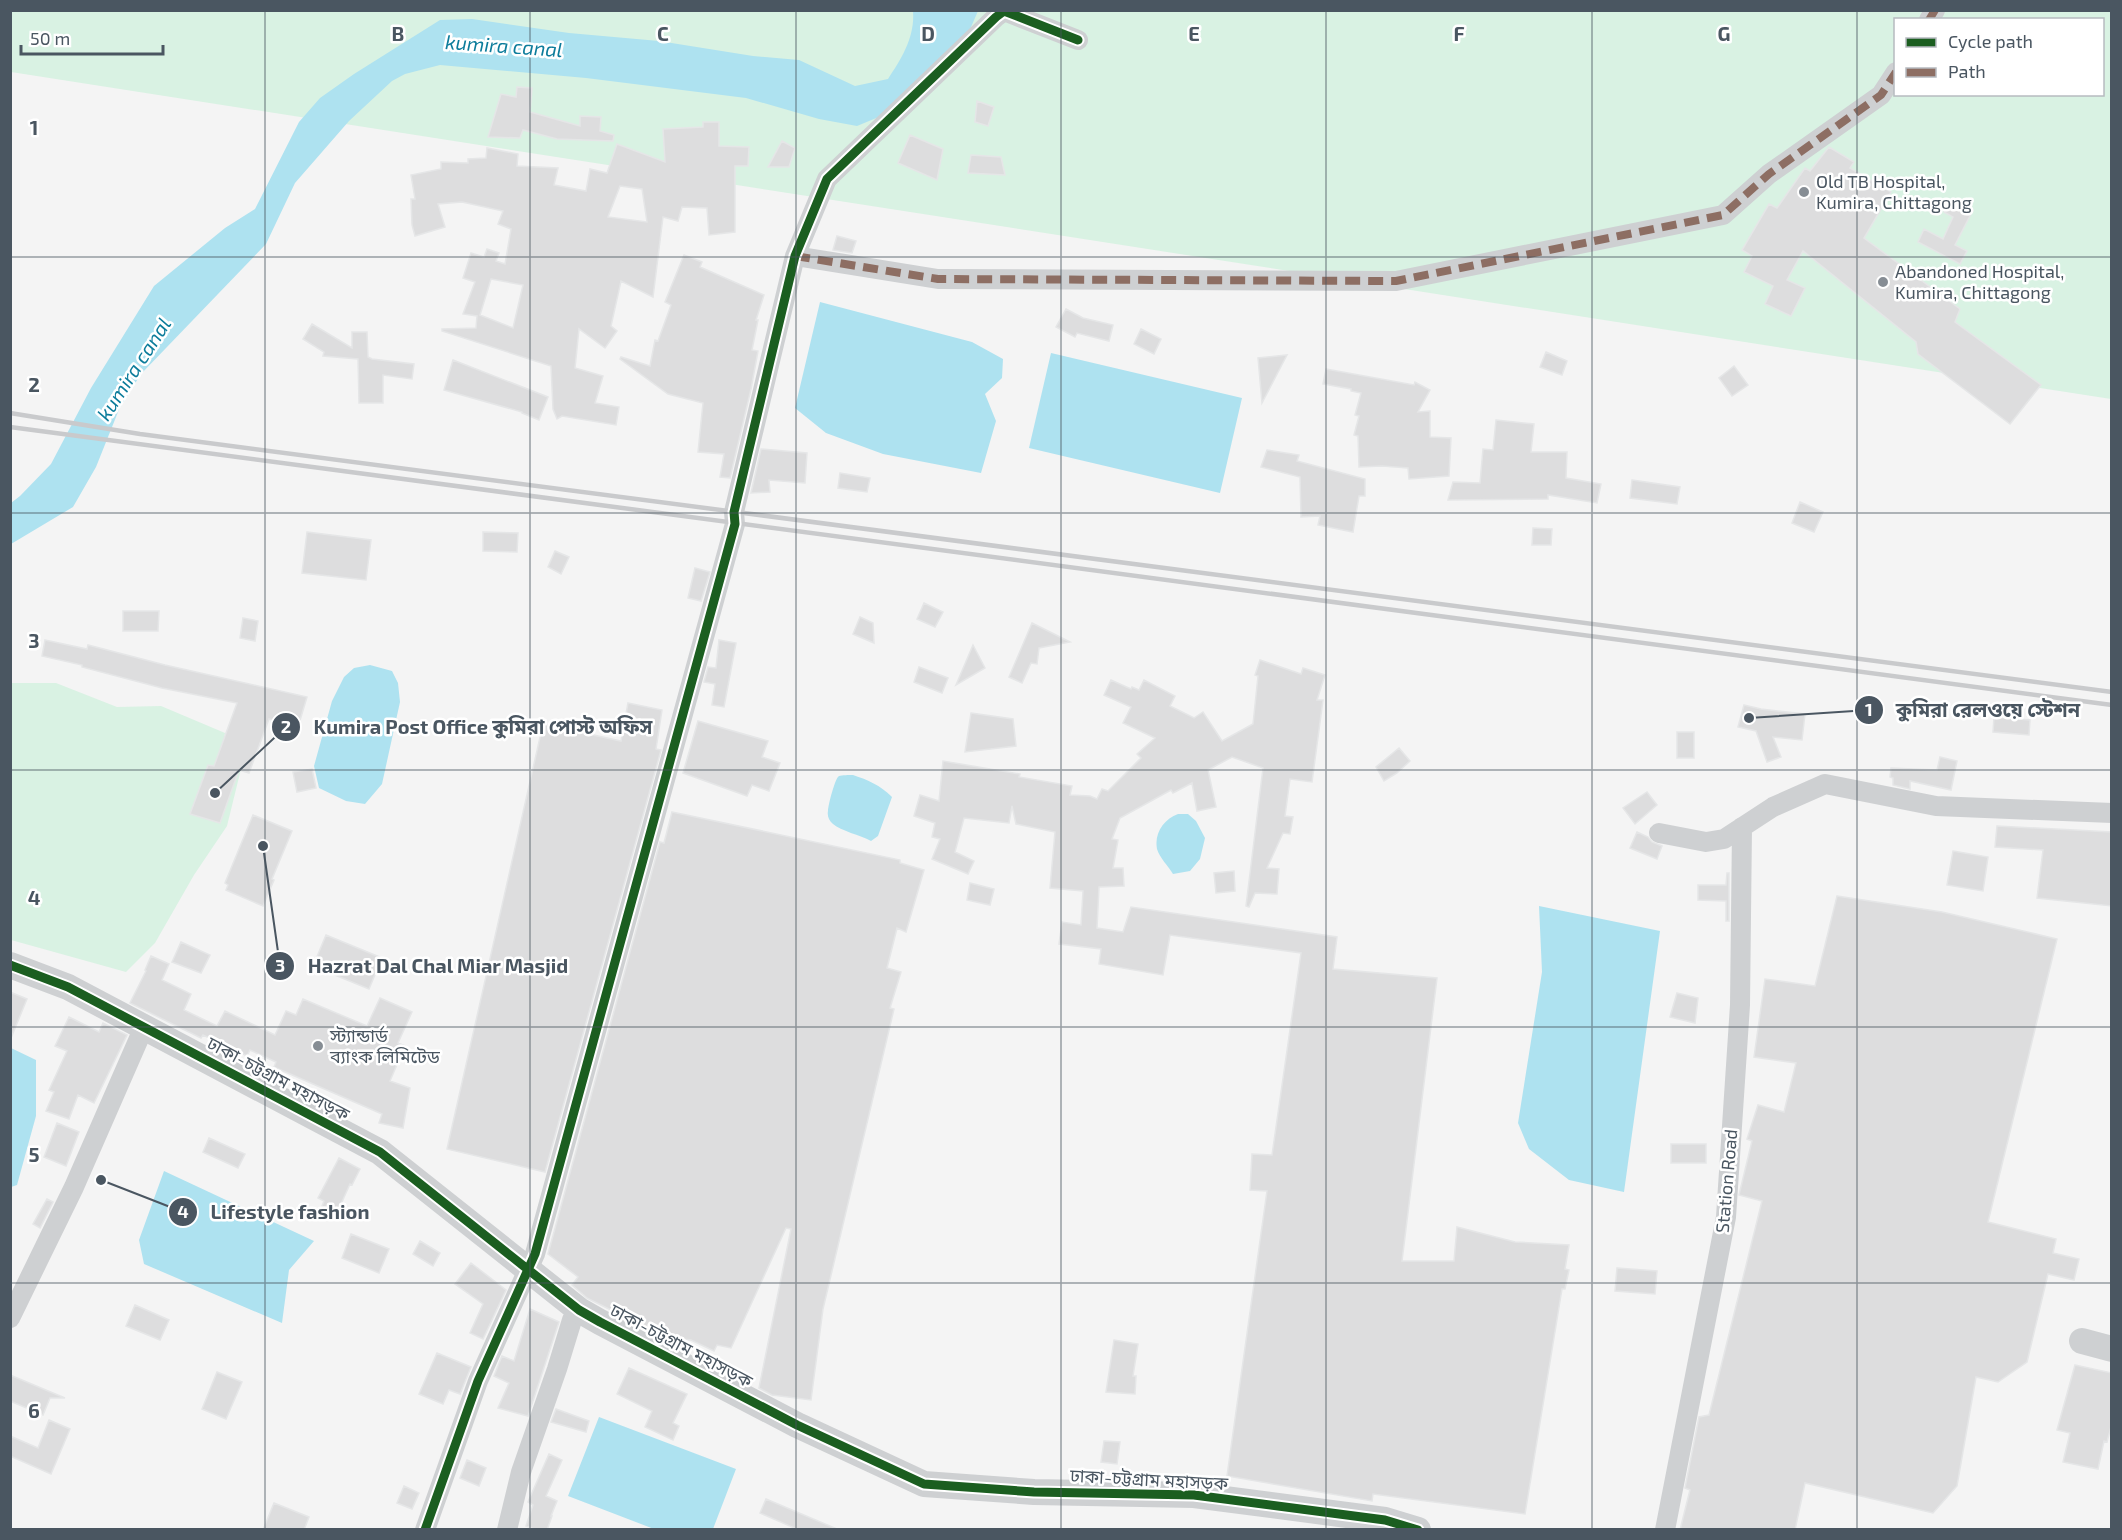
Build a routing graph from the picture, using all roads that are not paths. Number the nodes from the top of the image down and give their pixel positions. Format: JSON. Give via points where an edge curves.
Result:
{"nodes":[{"id":1,"x":1078,"y":40,"type":"dead end"},
{"id":2,"x":1894,"y":75,"type":"edge"},
{"id":3,"x":795,"y":256,"type":"junction"},
{"id":4,"x":2112,"y":813,"type":"edge"},
{"id":5,"x":1742,"y":827,"type":"junction"},
{"id":6,"x":1659,"y":833,"type":"dead end"},
{"id":7,"x":10,"y":965,"type":"edge"},
{"id":8,"x":144,"y":1028,"type":"junction"},
{"id":9,"x":529,"y":1269,"type":"junction"},
{"id":10,"x":579,"y":1310,"type":"junction"},
{"id":11,"x":10,"y":1318,"type":"edge"},
{"id":12,"x":2082,"y":1341,"type":"dead end"},
{"id":13,"x":2112,"y":1349,"type":"edge"},
{"id":14,"x":425,"y":1530,"type":"edge"},
{"id":15,"x":507,"y":1530,"type":"edge"},
{"id":16,"x":1418,"y":1530,"type":"edge"},
{"id":17,"x":1665,"y":1530,"type":"edge"}],
"edges":[{"from":1,"to":3,"type":"street","via":[[1004,11],[996,17],[827,179]]},
{"from":2,"to":3,"type":"street","via":[[1881,94],[1769,174],[1723,215],[1396,281],[938,279]]},
{"from":3,"to":9,"type":"street","via":[[734,512],[735,524]]},
{"from":4,"to":5,"type":"street","via":[[1936,806],[1825,784],[1773,807]]},
{"from":5,"to":6,"type":"street","via":[[1724,839],[1706,842]]},
{"from":5,"to":17,"type":"street","name":"Station Road","via":[[1740,1005],[1726,1217]]},
{"from":7,"to":8,"type":"street","name":"ঢাকা-চট্টগ্রাম মহাসড়ক","via":[[68,987]]},
{"from":8,"to":9,"type":"street","name":"ঢাকা-চট্টগ্রাম মহাসড়ক","via":[[380,1152]]},
{"from":8,"to":11,"type":"street","via":[[74,1187]]},
{"from":9,"to":10,"type":"street","name":"ঢাকা-চট্টগ্রাম মহাসড়ক"},
{"from":9,"to":14,"type":"street","via":[[478,1381]]},
{"from":10,"to":15,"type":"street","via":[[572,1320],[521,1472]]},
{"from":10,"to":16,"type":"street","name":"ঢাকা-চট্টগ্রাম মহাসড়ক","via":[[796,1425],[924,1484],[1034,1492],[1194,1495],[1385,1520]]},
{"from":12,"to":13,"type":"street"}]}
